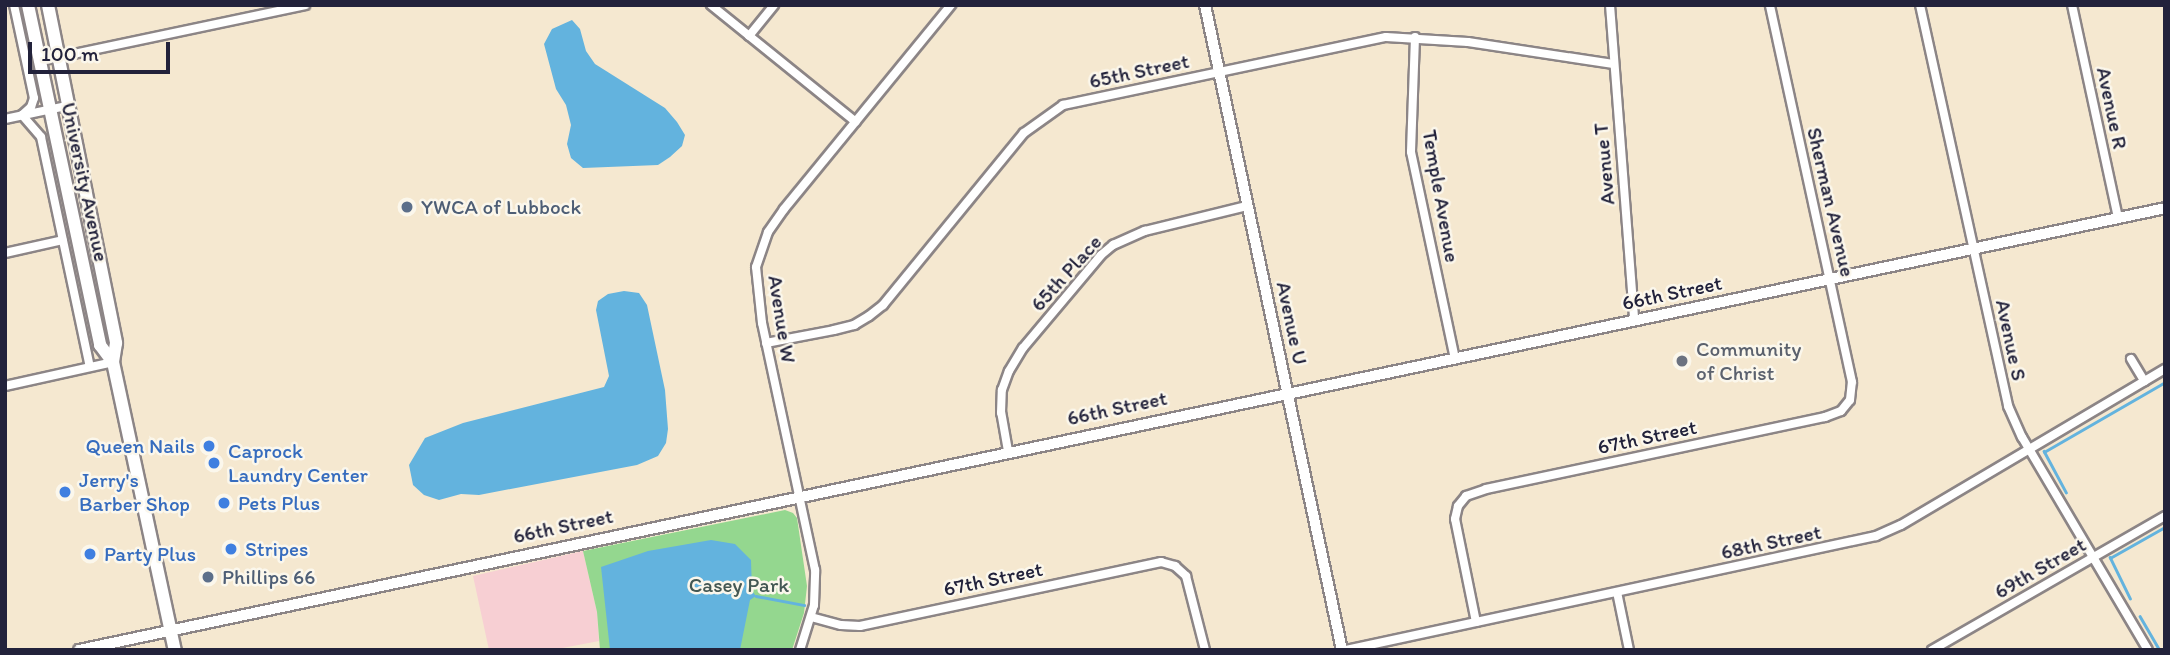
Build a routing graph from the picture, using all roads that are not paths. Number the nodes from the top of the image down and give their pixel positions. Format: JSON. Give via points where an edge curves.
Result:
{"nodes":[{"id":1,"x":14,"y":5,"type":"edge"},
{"id":2,"x":28,"y":5,"type":"edge"},
{"id":3,"x":304,"y":5,"type":"edge"},
{"id":4,"x":711,"y":5,"type":"edge"},
{"id":5,"x":774,"y":5,"type":"edge"},
{"id":6,"x":951,"y":5,"type":"edge"},
{"id":7,"x":1205,"y":5,"type":"edge"},
{"id":8,"x":1609,"y":5,"type":"edge"},
{"id":9,"x":1770,"y":5,"type":"edge"},
{"id":10,"x":1920,"y":5,"type":"edge"},
{"id":11,"x":2072,"y":5,"type":"edge"},
{"id":12,"x":50,"y":10,"type":"edge"},
{"id":13,"x":749,"y":36,"type":"junction"},
{"id":14,"x":1415,"y":37,"type":"junction"},
{"id":15,"x":57,"y":57,"type":"junction"},
{"id":16,"x":40,"y":61,"type":"junction"},
{"id":17,"x":1613,"y":64,"type":"junction"},
{"id":18,"x":1219,"y":72,"type":"junction"},
{"id":19,"x":66,"y":106,"type":"junction"},
{"id":20,"x":50,"y":110,"type":"junction"},
{"id":21,"x":22,"y":115,"type":"junction"},
{"id":22,"x":5,"y":119,"type":"edge"},
{"id":23,"x":856,"y":122,"type":"junction"},
{"id":24,"x":1247,"y":206,"type":"junction"},
{"id":25,"x":2165,"y":208,"type":"edge"},
{"id":26,"x":2118,"y":218,"type":"junction"},
{"id":27,"x":63,"y":240,"type":"junction"},
{"id":28,"x":1974,"y":249,"type":"junction"},
{"id":29,"x":5,"y":253,"type":"edge"},
{"id":30,"x":1830,"y":279,"type":"junction"},
{"id":31,"x":1634,"y":320,"type":"junction"},
{"id":32,"x":766,"y":343,"type":"junction"},
{"id":33,"x":1455,"y":359,"type":"junction"},
{"id":34,"x":2132,"y":359,"type":"dead end"},
{"id":35,"x":113,"y":362,"type":"junction"},
{"id":36,"x":90,"y":367,"type":"junction"},
{"id":37,"x":2165,"y":369,"type":"edge"},
{"id":38,"x":2144,"y":381,"type":"junction"},
{"id":39,"x":5,"y":386,"type":"edge"},
{"id":40,"x":1287,"y":394,"type":"junction"},
{"id":41,"x":1847,"y":406,"type":"joint"},
{"id":42,"x":2030,"y":450,"type":"junction"},
{"id":43,"x":1008,"y":451,"type":"junction"},
{"id":44,"x":800,"y":495,"type":"junction"},
{"id":45,"x":2165,"y":516,"type":"edge"},
{"id":46,"x":2093,"y":558,"type":"junction"},
{"id":47,"x":1617,"y":592,"type":"junction"},
{"id":48,"x":811,"y":617,"type":"junction"},
{"id":49,"x":1476,"y":621,"type":"junction"},
{"id":50,"x":171,"y":630,"type":"junction"},
{"id":51,"x":79,"y":650,"type":"edge"},
{"id":52,"x":175,"y":650,"type":"edge"},
{"id":53,"x":800,"y":650,"type":"edge"},
{"id":54,"x":1205,"y":650,"type":"edge"},
{"id":55,"x":1344,"y":650,"type":"edge"},
{"id":56,"x":1629,"y":650,"type":"edge"},
{"id":57,"x":1933,"y":650,"type":"edge"},
{"id":58,"x":2148,"y":650,"type":"edge"}],
"edges":[{"from":1,"to":21,"type":"street","via":[[34,98]]},
{"from":2,"to":16,"type":"main road","name":"University Avenue"},
{"from":3,"to":15,"type":"street"},
{"from":4,"to":13,"type":"street"},
{"from":5,"to":13,"type":"street"},
{"from":6,"to":23,"type":"street","name":"Avenue W"},
{"from":7,"to":18,"type":"street","name":"Avenue U"},
{"from":8,"to":17,"type":"street","name":"Avenue T"},
{"from":9,"to":30,"type":"street","name":"Sherman Avenue"},
{"from":10,"to":28,"type":"street","name":"Avenue S"},
{"from":11,"to":26,"type":"street","name":"Avenue R"},
{"from":12,"to":15,"type":"main road","name":"University Avenue"},
{"from":13,"to":23,"type":"street"},
{"from":14,"to":17,"type":"street","name":"65th Street"},
{"from":14,"to":18,"type":"street","name":"65th Street","via":[[1386,37]]},
{"from":14,"to":33,"type":"street","name":"Temple Avenue","via":[[1411,152]]},
{"from":15,"to":16,"type":"street"},
{"from":15,"to":19,"type":"main road","name":"University Avenue"},
{"from":16,"to":20,"type":"main road","name":"University Avenue"},
{"from":17,"to":31,"type":"street","name":"Avenue T"},
{"from":18,"to":24,"type":"street","name":"Avenue U"},
{"from":18,"to":32,"type":"street","name":"65th Street","via":[[1063,106],[1045,116],[1016,142],[869,316],[855,325]]},
{"from":19,"to":20,"type":"street"},
{"from":19,"to":35,"type":"main road","name":"University Avenue","via":[[116,343]]},
{"from":20,"to":21,"type":"street"},
{"from":20,"to":35,"type":"main road","name":"University Avenue","via":[[100,345]]},
{"from":21,"to":22,"type":"street"},
{"from":21,"to":27,"type":"street","via":[[41,137]]},
{"from":23,"to":32,"type":"street","name":"Avenue W","via":[[768,232],[756,267]]},
{"from":24,"to":40,"type":"street","name":"Avenue U"},
{"from":24,"to":43,"type":"street","name":"65th Place","via":[[1145,231],[1113,244],[1101,255],[1009,370],[1001,412]]},
{"from":25,"to":26,"type":"street","name":"66th Street"},
{"from":26,"to":28,"type":"street","name":"66th Street"},
{"from":27,"to":29,"type":"street"},
{"from":27,"to":36,"type":"street"},
{"from":28,"to":30,"type":"street","name":"66th Street"},
{"from":28,"to":42,"type":"street","name":"Avenue S","via":[[2006,399]]},
{"from":30,"to":31,"type":"street","name":"66th Street"},
{"from":30,"to":41,"type":"street","name":"Sherman Avenue","via":[[1852,382]]},
{"from":31,"to":33,"type":"street","name":"66th Street"},
{"from":32,"to":44,"type":"street","name":"Avenue W"},
{"from":33,"to":40,"type":"street","name":"66th Street"},
{"from":34,"to":38,"type":"street"},
{"from":35,"to":36,"type":"street"},
{"from":35,"to":50,"type":"main road","name":"University Avenue"},
{"from":36,"to":39,"type":"street"},
{"from":37,"to":38,"type":"street","name":"68th Street"},
{"from":38,"to":42,"type":"street","name":"68th Street"},
{"from":40,"to":43,"type":"street","name":"66th Street"},
{"from":40,"to":55,"type":"street","name":"Avenue U"},
{"from":41,"to":49,"type":"street","name":"67th Street","via":[[1825,417],[1466,496],[1458,506],[1456,528]]},
{"from":42,"to":46,"type":"street","name":"Avenue S"},
{"from":42,"to":47,"type":"street","name":"68th Street","via":[[1876,536]]},
{"from":43,"to":44,"type":"street","name":"66th Street"},
{"from":44,"to":48,"type":"street","name":"Avenue W","via":[[815,570]]},
{"from":44,"to":50,"type":"street","name":"66th Street"},
{"from":45,"to":46,"type":"street","name":"69th Street"},
{"from":46,"to":57,"type":"street","name":"69th Street"},
{"from":46,"to":58,"type":"street","name":"Avenue S"},
{"from":47,"to":49,"type":"street","name":"68th Street"},
{"from":47,"to":56,"type":"street"},
{"from":48,"to":53,"type":"street","name":"Avenue W"},
{"from":48,"to":54,"type":"street","name":"67th Street","via":[[859,626],[1151,562],[1169,563],[1189,584]]},
{"from":49,"to":55,"type":"street","name":"68th Street"},
{"from":50,"to":51,"type":"street","name":"66th Street"},
{"from":50,"to":52,"type":"main road","name":"University Avenue"}]}
